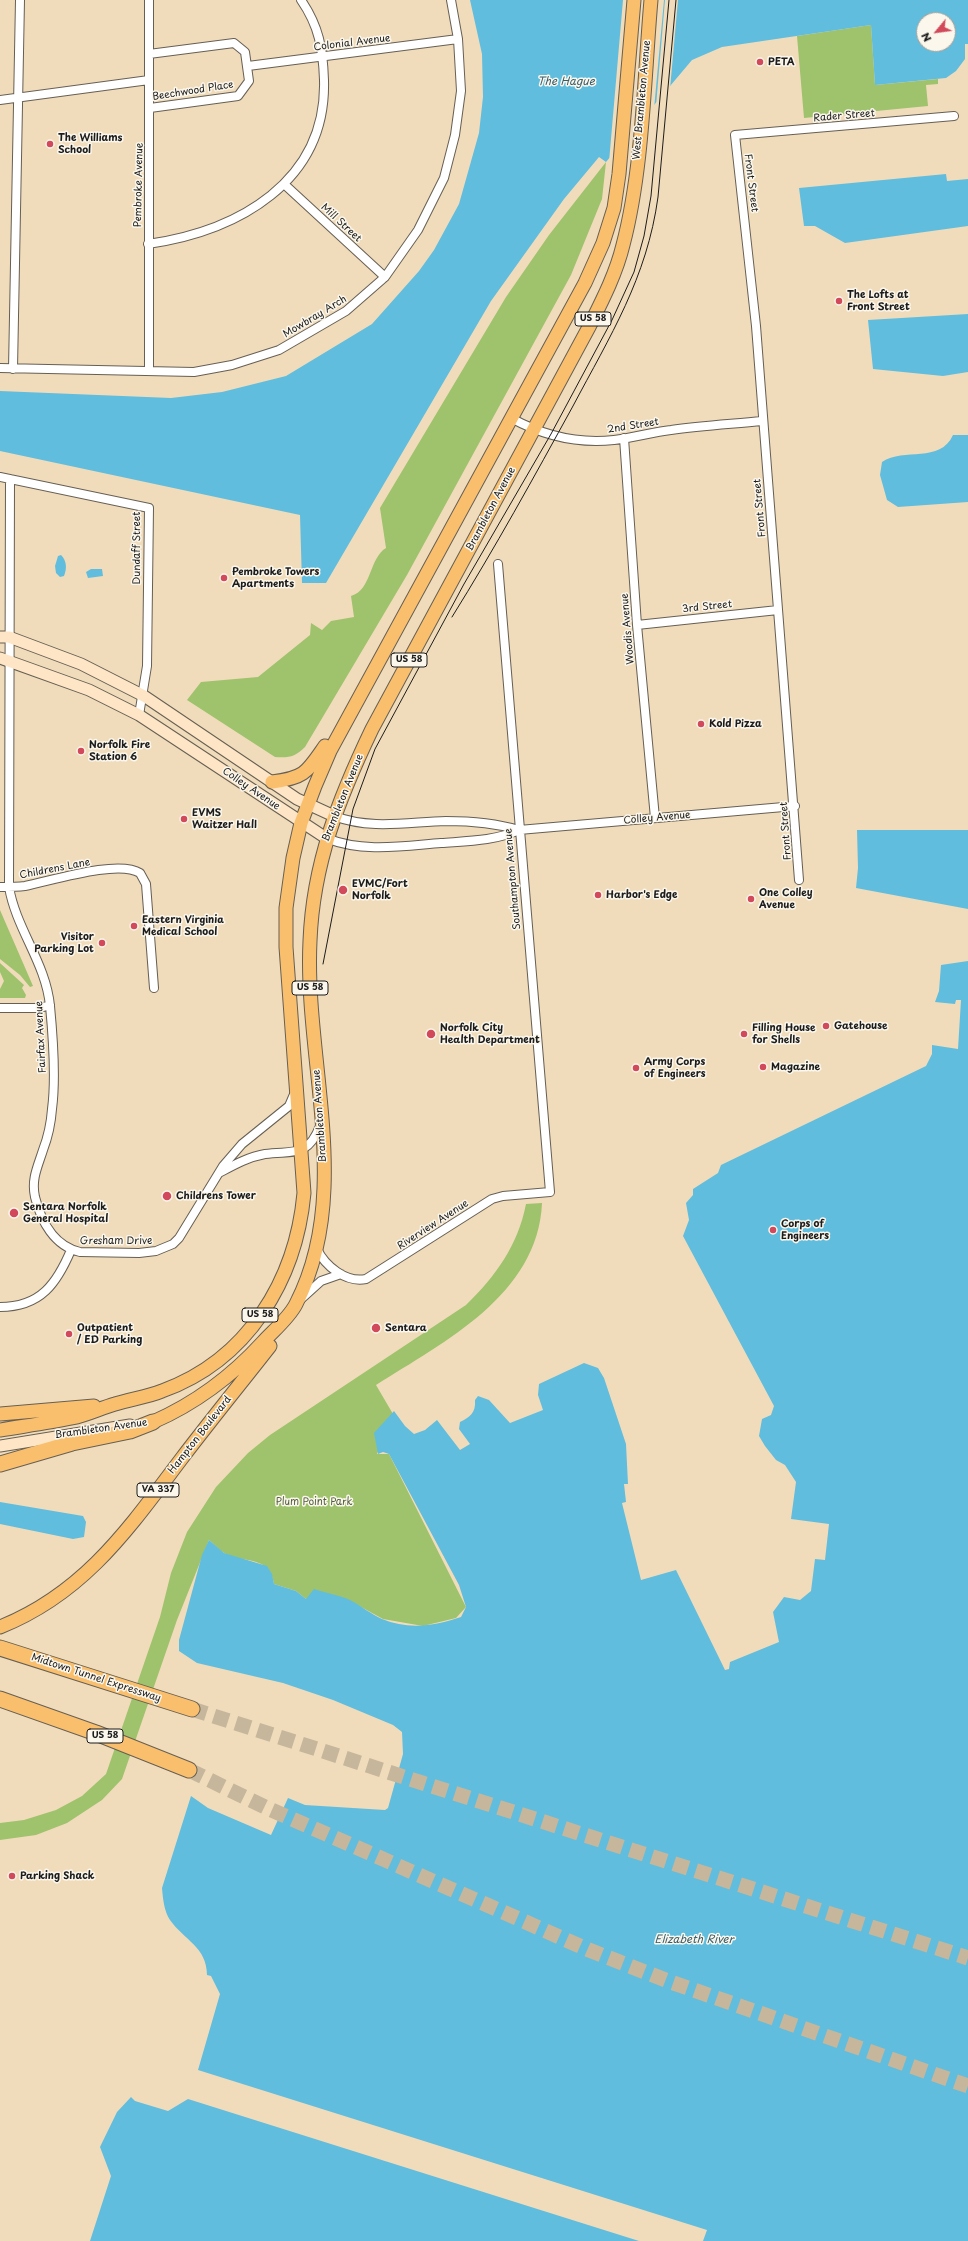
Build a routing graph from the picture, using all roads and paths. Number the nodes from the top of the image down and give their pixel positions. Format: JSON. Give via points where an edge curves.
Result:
{"nodes":[{"id":1,"x":20,"y":0,"type":"edge"},
{"id":2,"x":149,"y":0,"type":"edge"},
{"id":3,"x":301,"y":0,"type":"edge"},
{"id":4,"x":451,"y":0,"type":"edge"},
{"id":5,"x":634,"y":0,"type":"edge"},
{"id":6,"x":651,"y":0,"type":"edge"},
{"id":7,"x":458,"y":39,"type":"junction"},
{"id":8,"x":149,"y":54,"type":"junction"},
{"id":9,"x":323,"y":56,"type":"junction"},
{"id":10,"x":248,"y":66,"type":"junction"},
{"id":11,"x":149,"y":80,"type":"junction"},
{"id":12,"x":19,"y":97,"type":"junction"},
{"id":13,"x":0,"y":100,"type":"edge"},
{"id":14,"x":150,"y":108,"type":"junction"},
{"id":15,"x":954,"y":116,"type":"dead end"},
{"id":16,"x":735,"y":135,"type":"joint"},
{"id":17,"x":284,"y":184,"type":"junction"},
{"id":18,"x":615,"y":198,"type":"joint"},
{"id":19,"x":632,"y":199,"type":"joint"},
{"id":20,"x":148,"y":244,"type":"junction"},
{"id":21,"x":385,"y":277,"type":"junction"},
{"id":22,"x":0,"y":368,"type":"edge"},
{"id":23,"x":13,"y":369,"type":"junction"},
{"id":24,"x":149,"y":371,"type":"junction"},
{"id":25,"x":511,"y":418,"type":"junction"},
{"id":26,"x":762,"y":421,"type":"junction"},
{"id":27,"x":534,"y":430,"type":"junction"},
{"id":28,"x":624,"y":438,"type":"junction"},
{"id":29,"x":0,"y":477,"type":"edge"},
{"id":30,"x":10,"y":479,"type":"junction"},
{"id":31,"x":498,"y":564,"type":"dead end"},
{"id":32,"x":778,"y":610,"type":"junction"},
{"id":33,"x":638,"y":625,"type":"junction"},
{"id":34,"x":5,"y":637,"type":"edge"},
{"id":35,"x":5,"y":659,"type":"edge"},
{"id":36,"x":144,"y":696,"type":"junction"},
{"id":37,"x":354,"y":705,"type":"junction"},
{"id":38,"x":139,"y":715,"type":"junction"},
{"id":39,"x":272,"y":782,"type":"junction"},
{"id":40,"x":4,"y":787,"type":"edge"},
{"id":41,"x":307,"y":805,"type":"junction"},
{"id":42,"x":795,"y":806,"type":"junction"},
{"id":43,"x":334,"y":816,"type":"junction"},
{"id":44,"x":655,"y":818,"type":"junction"},
{"id":45,"x":302,"y":823,"type":"junction"},
{"id":46,"x":519,"y":830,"type":"junction"},
{"id":47,"x":326,"y":838,"type":"junction"},
{"id":48,"x":799,"y":880,"type":"dead end"},
{"id":49,"x":0,"y":887,"type":"edge"},
{"id":50,"x":9,"y":887,"type":"junction"},
{"id":51,"x":154,"y":988,"type":"dead end"},
{"id":52,"x":50,"y":1006,"type":"junction"},
{"id":53,"x":0,"y":1008,"type":"edge"},
{"id":54,"x":297,"y":1088,"type":"junction"},
{"id":55,"x":321,"y":1123,"type":"junction"},
{"id":56,"x":302,"y":1149,"type":"junction"},
{"id":57,"x":218,"y":1174,"type":"junction"},
{"id":58,"x":550,"y":1192,"type":"joint"},
{"id":59,"x":316,"y":1249,"type":"junction"},
{"id":60,"x":71,"y":1250,"type":"junction"},
{"id":61,"x":341,"y":1274,"type":"junction"},
{"id":62,"x":295,"y":1305,"type":"junction"},
{"id":63,"x":0,"y":1307,"type":"edge"},
{"id":64,"x":114,"y":1404,"type":"junction"},
{"id":65,"x":0,"y":1414,"type":"edge"},
{"id":66,"x":152,"y":1422,"type":"junction"},
{"id":67,"x":0,"y":1430,"type":"edge"},
{"id":68,"x":0,"y":1446,"type":"edge"},
{"id":69,"x":0,"y":1464,"type":"edge"},
{"id":70,"x":0,"y":1627,"type":"edge"},
{"id":71,"x":0,"y":1648,"type":"edge"},
{"id":72,"x":0,"y":1699,"type":"edge"},
{"id":73,"x":192,"y":1709,"type":"tunnel mouth"},
{"id":74,"x":189,"y":1770,"type":"tunnel mouth"}],
"edges":[{"from":1,"to":12,"type":"street"},
{"from":2,"to":8,"type":"street","name":"Pembroke Avenue"},
{"from":3,"to":9,"type":"street","via":[[314,18]]},
{"from":4,"to":7,"type":"street","name":"Mowbray Arch"},
{"from":5,"to":18,"type":"main road","name":"West Brambleton Avenue","number":"US 58"},
{"from":6,"to":19,"type":"main road","name":"West Brambleton Avenue","number":"US 58"},
{"from":7,"to":9,"type":"street","name":"Colonial Avenue"},
{"from":7,"to":21,"type":"street","name":"Mowbray Arch","via":[[461,91],[455,136],[444,178],[418,230]]},
{"from":8,"to":10,"type":"street","via":[[234,44],[244,52]]},
{"from":8,"to":11,"type":"street","name":"Pembroke Avenue"},
{"from":9,"to":10,"type":"street","name":"Colonial Avenue"},
{"from":9,"to":17,"type":"street","via":[[325,102],[317,136],[298,170]]},
{"from":10,"to":14,"type":"street","name":"Beechwood Place","via":[[249,81],[238,96]]},
{"from":11,"to":12,"type":"street"},
{"from":11,"to":14,"type":"street","name":"Pembroke Avenue"},
{"from":12,"to":13,"type":"street"},
{"from":12,"to":23,"type":"street"},
{"from":14,"to":20,"type":"street","name":"Pembroke Avenue"},
{"from":15,"to":16,"type":"street","name":"Rader Street"},
{"from":16,"to":26,"type":"street","name":"Front Street","via":[[748,241]]},
{"from":17,"to":20,"type":"street","via":[[275,194],[215,227],[181,238]]},
{"from":17,"to":21,"type":"street","name":"Mill Street"},
{"from":18,"to":25,"type":"main road","name":"Brambleton Avenue","number":"US 58","via":[[607,231],[592,268]]},
{"from":19,"to":27,"type":"main road","name":"Brambleton Avenue","number":"US 58","via":[[623,246],[605,293]]},
{"from":20,"to":24,"type":"street","name":"Pembroke Avenue"},
{"from":21,"to":24,"type":"street","name":"Mowbray Arch","via":[[346,311],[279,350],[232,365],[194,372]]},
{"from":22,"to":23,"type":"street","name":"Mowbray Arch"},
{"from":23,"to":24,"type":"street","name":"Mowbray Arch"},
{"from":25,"to":27,"type":"street","name":"2nd Street"},
{"from":25,"to":37,"type":"main road","name":"Brambleton Avenue","number":"US 58"},
{"from":26,"to":28,"type":"street","name":"2nd Street","via":[[675,429]]},
{"from":26,"to":32,"type":"street","name":"Front Street"},
{"from":27,"to":28,"type":"street","name":"2nd Street","via":[[585,441]]},
{"from":27,"to":43,"type":"main road","name":"Brambleton Avenue","number":"US 58","via":[[375,724]]},
{"from":28,"to":33,"type":"street","name":"Woodis Avenue"},
{"from":29,"to":30,"type":"street","name":"Dundaff Street"},
{"from":30,"to":34,"type":"street","name":"Fairfax Avenue"},
{"from":30,"to":36,"type":"street","name":"Dundaff Street","via":[[149,508],[147,666]]},
{"from":31,"to":46,"type":"street","name":"Southampton Avenue"},
{"from":32,"to":33,"type":"street","name":"3rd Street"},
{"from":32,"to":42,"type":"street","name":"Front Street"},
{"from":33,"to":44,"type":"street","name":"Woodis Avenue"},
{"from":34,"to":35,"type":"street","name":"Fairfax Avenue"},
{"from":34,"to":36,"type":"main road","name":"Colley Avenue","via":[[81,664]]},
{"from":35,"to":38,"type":"main road","name":"Colley Avenue","via":[[89,690]]},
{"from":35,"to":40,"type":"street","name":"Fairfax Avenue"},
{"from":36,"to":38,"type":"street","name":"Dundaff Street"},
{"from":36,"to":39,"type":"main road","name":"Colley Avenue"},
{"from":37,"to":39,"type":"main road","via":[[304,773],[289,780]]},
{"from":37,"to":41,"type":"main road","name":"Brambleton Avenue","number":"US 58","via":[[327,756]]},
{"from":38,"to":45,"type":"main road","name":"Colley Avenue"},
{"from":39,"to":41,"type":"main road","name":"Colley Avenue"},
{"from":40,"to":50,"type":"street","name":"Fairfax Avenue"},
{"from":41,"to":43,"type":"main road","name":"Colley Avenue"},
{"from":41,"to":45,"type":"main road","name":"Brambleton Avenue","number":"US 58"},
{"from":42,"to":44,"type":"street","name":"Colley Avenue"},
{"from":42,"to":48,"type":"street","name":"Front Street"},
{"from":43,"to":46,"type":"street","name":"Colley Avenue","via":[[370,824],[461,821],[499,824]]},
{"from":43,"to":47,"type":"main road","name":"Brambleton Avenue","number":"US 58"},
{"from":44,"to":46,"type":"street","name":"Colley Avenue"},
{"from":45,"to":47,"type":"main road","name":"Colley Avenue"},
{"from":45,"to":54,"type":"main road","name":"Brambleton Avenue","number":"US 58","via":[[290,874],[286,927]]},
{"from":46,"to":47,"type":"street","name":"Colley Avenue","via":[[499,838],[387,847],[354,846]]},
{"from":46,"to":58,"type":"street","name":"Southampton Avenue"},
{"from":47,"to":55,"type":"main road","name":"Brambleton Avenue","number":"US 58","via":[[315,890],[309,943]]},
{"from":49,"to":50,"type":"street","name":"Childrens Lane"},
{"from":50,"to":51,"type":"street","name":"Childrens Lane","via":[[25,886],[79,873],[128,868],[140,873],[146,884]]},
{"from":50,"to":52,"type":"street","name":"Fairfax Avenue","via":[[22,932],[40,967]]},
{"from":52,"to":53,"type":"street"},
{"from":52,"to":60,"type":"street","name":"Fairfax Avenue","via":[[54,1093],[49,1131],[33,1184],[41,1214],[50,1232],[62,1245]]},
{"from":54,"to":56,"type":"main road","name":"Brambleton Avenue","number":"US 58"},
{"from":54,"to":57,"type":"street","name":"Gresham Drive","via":[[289,1106],[242,1144]]},
{"from":55,"to":56,"type":"street","via":[[311,1143]]},
{"from":55,"to":59,"type":"main road","name":"Brambleton Avenue","number":"US 58","via":[[324,1208]]},
{"from":56,"to":57,"type":"street","via":[[295,1153],[265,1154],[246,1159]]},
{"from":56,"to":64,"type":"main road","name":"Brambleton Avenue","number":"US 58","via":[[304,1192],[302,1216],[294,1250],[275,1294],[259,1317],[238,1341],[204,1369],[162,1391]]},
{"from":57,"to":60,"type":"street","name":"Gresham Drive","via":[[179,1238],[165,1249],[139,1253]]},
{"from":58,"to":61,"type":"street","name":"Riverview Avenue","via":[[492,1199],[366,1279]]},
{"from":59,"to":61,"type":"street","name":"Riverview Avenue","via":[[321,1259]]},
{"from":59,"to":62,"type":"main road","name":"Brambleton Avenue","number":"US 58"},
{"from":60,"to":63,"type":"street","name":"Gresham Drive","via":[[61,1273],[49,1289],[27,1302]]},
{"from":61,"to":62,"type":"street","via":[[314,1286]]},
{"from":62,"to":66,"type":"main road","name":"Brambleton Avenue","number":"US 58","via":[[242,1363],[200,1396]]},
{"from":62,"to":70,"type":"main road","name":"Hampton Boulevard","number":"VA 337","via":[[278,1336],[114,1546],[63,1593],[29,1614]]},
{"from":64,"to":65,"type":"main road"},
{"from":64,"to":67,"type":"main road","name":"Brambleton Avenue","number":"US 58","via":[[73,1418]]},
{"from":66,"to":68,"type":"main road","name":"Brambleton Avenue","via":[[97,1428]]},
{"from":66,"to":69,"type":"highway","number":"US 58","via":[[130,1431],[72,1443]]},
{"from":71,"to":73,"type":"highway","name":"Midtown Tunnel Expressway"},
{"from":72,"to":74,"type":"highway","number":"US 58"}]}
